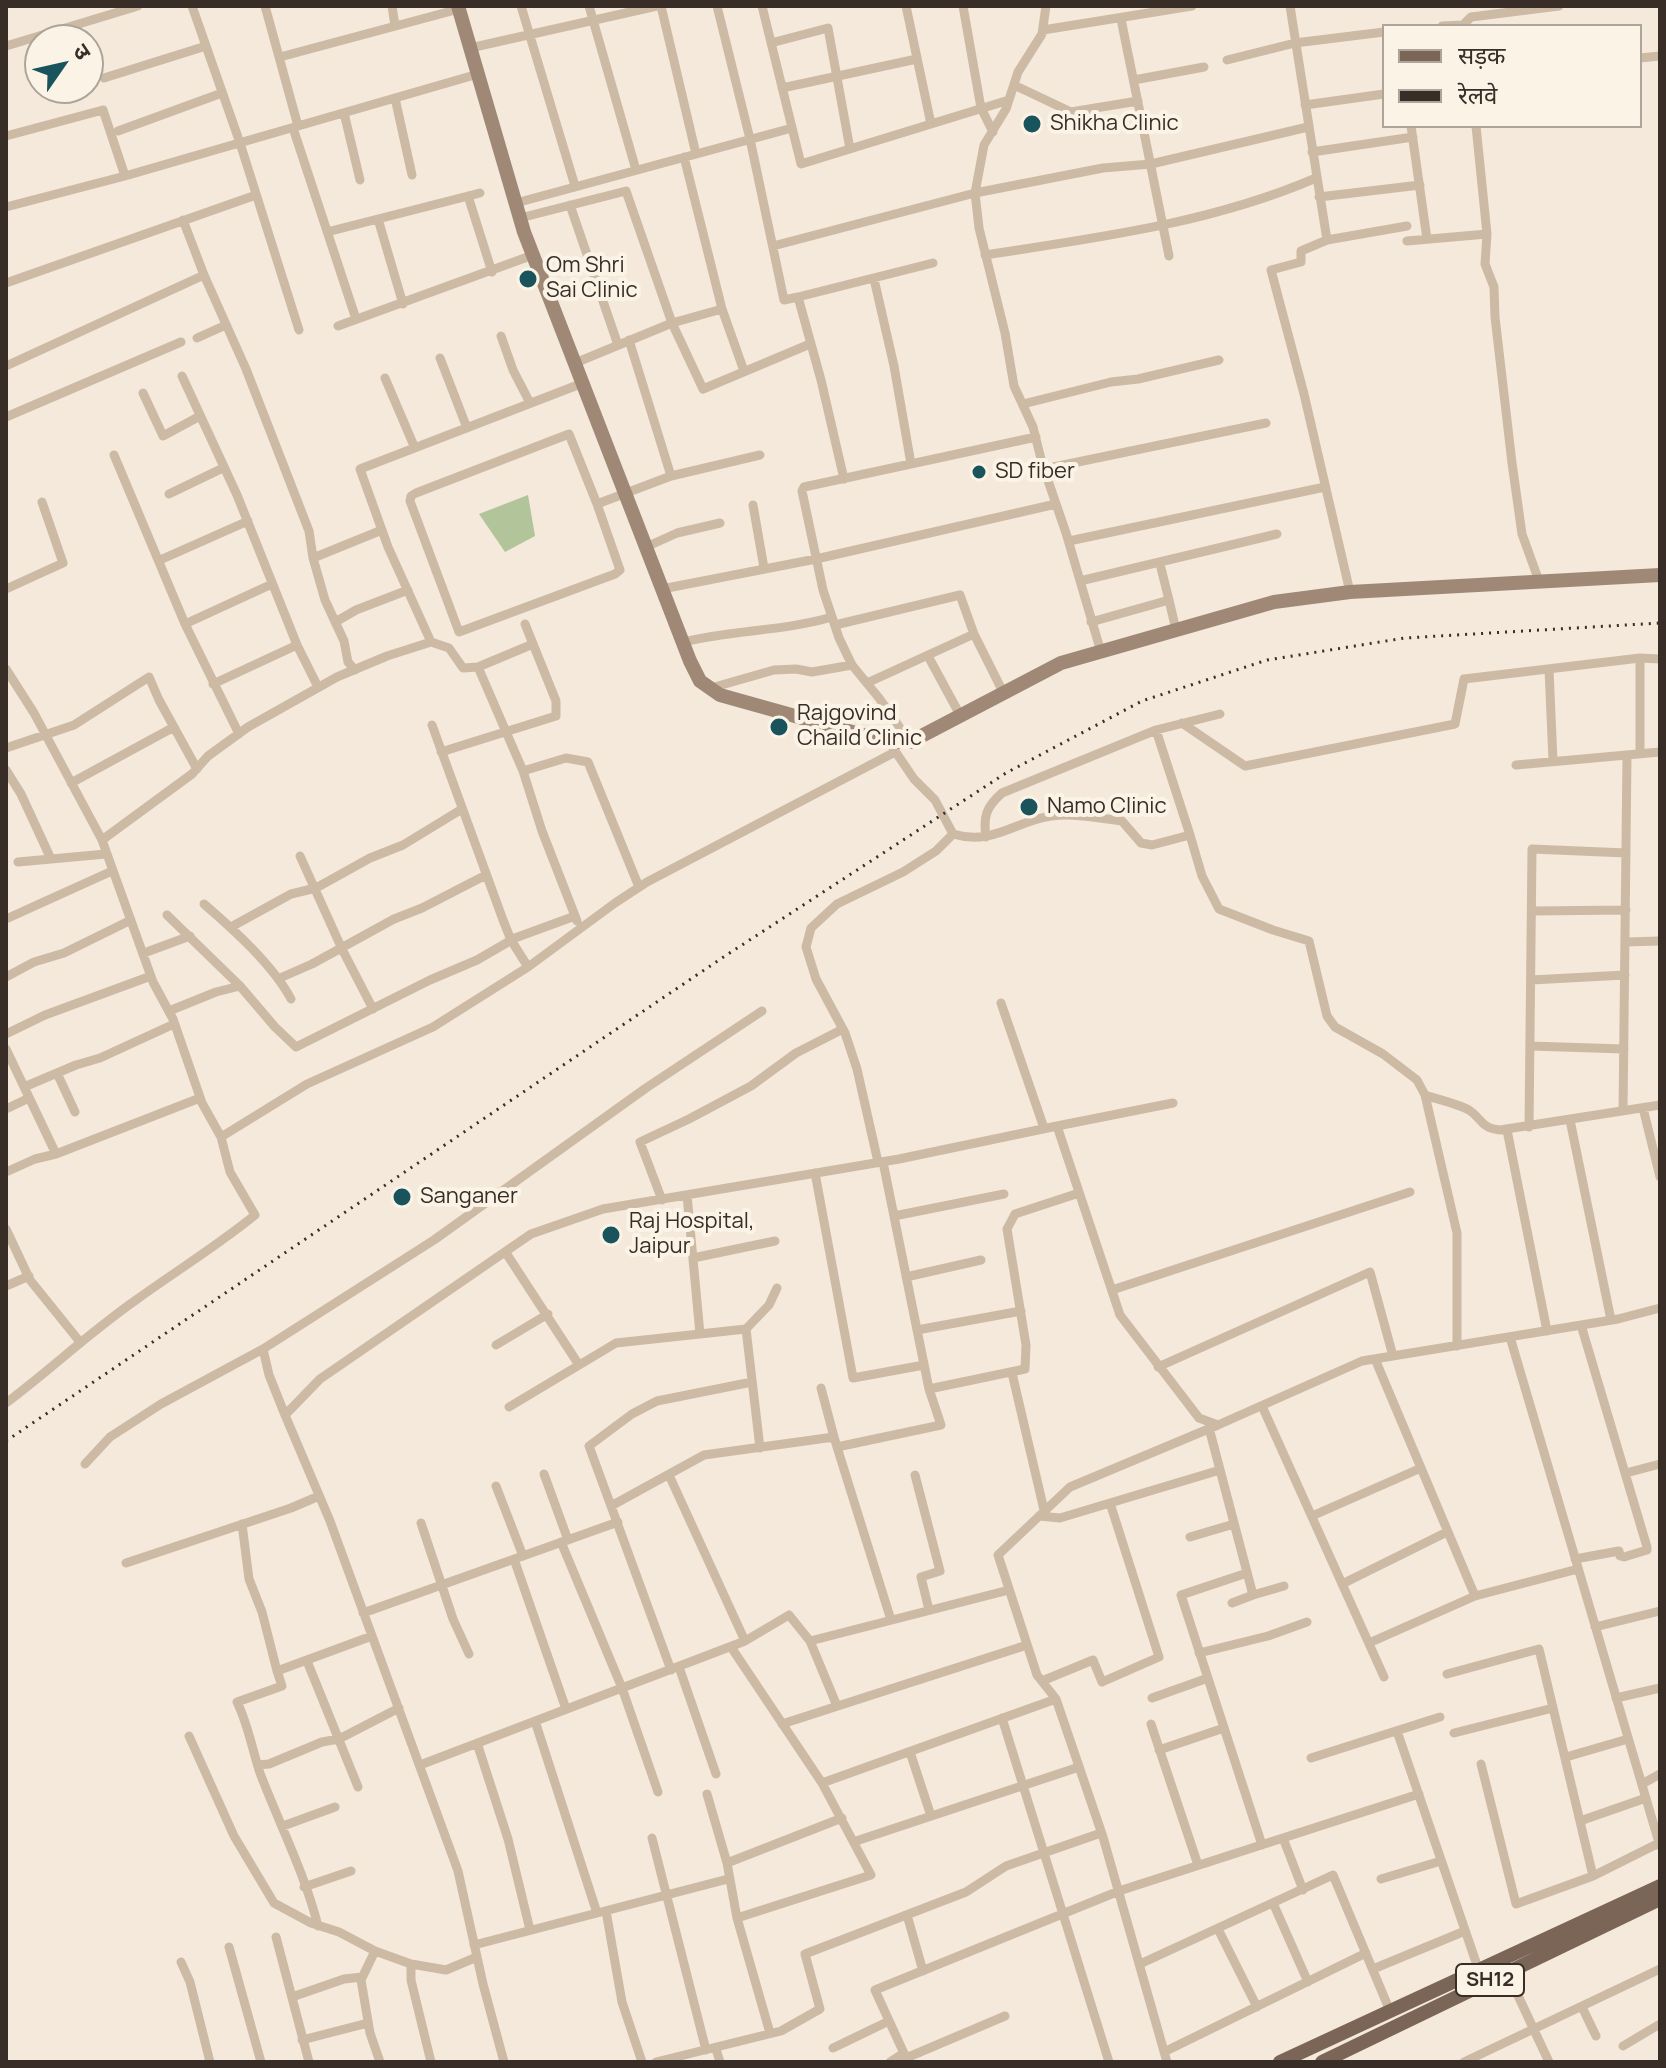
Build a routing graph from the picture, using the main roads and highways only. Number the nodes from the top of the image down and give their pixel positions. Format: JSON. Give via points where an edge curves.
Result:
{"nodes":[{"id":1,"x":1660,"y":1886,"type":"edge"},
{"id":2,"x":1659,"y":1904,"type":"edge"},
{"id":3,"x":1330,"y":2060,"type":"edge"},
{"id":4,"x":1280,"y":2062,"type":"edge"}],
"edges":[{"from":1,"to":4,"type":"main road"},
{"from":2,"to":3,"type":"main road","number":"SH12"}]}
